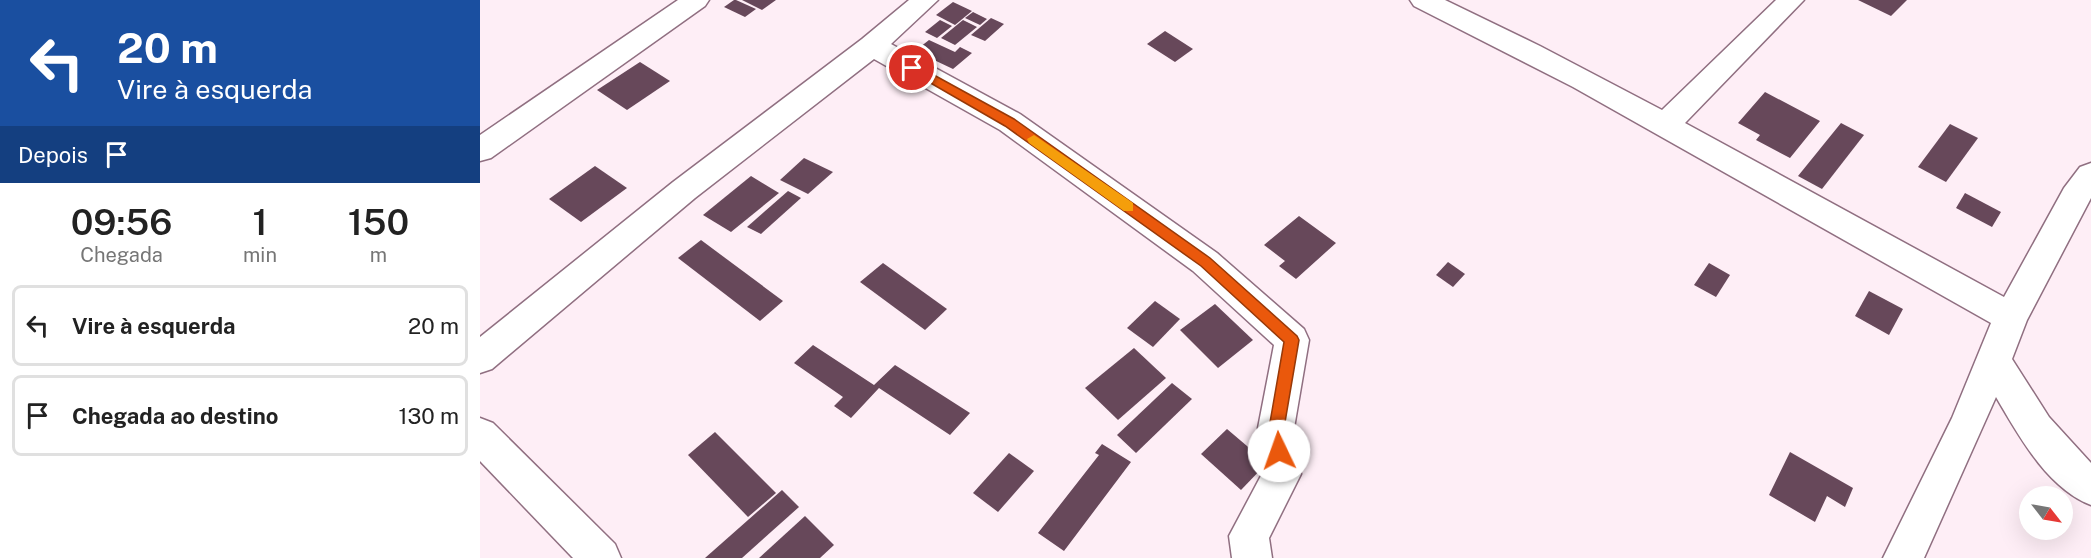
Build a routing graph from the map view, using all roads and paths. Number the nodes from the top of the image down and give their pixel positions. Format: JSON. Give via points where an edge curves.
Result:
{"nodes":[{"id":1,"x":696,"y":0,"type":"edge"},
{"id":2,"x":925,"y":0,"type":"edge"},
{"id":3,"x":1424,"y":0,"type":"edge"},
{"id":4,"x":1791,"y":0,"type":"edge"},
{"id":5,"x":873,"y":46,"type":"junction"},
{"id":6,"x":1666,"y":124,"type":"junction"},
{"id":7,"x":480,"y":150,"type":"edge"},
{"id":8,"x":2086,"y":192,"type":"edge"},
{"id":9,"x":2011,"y":317,"type":"junction"},
{"id":10,"x":480,"y":358,"type":"edge"},
{"id":11,"x":1994,"y":362,"type":"junction"},
{"id":12,"x":480,"y":435,"type":"edge"},
{"id":13,"x":2091,"y":487,"type":"edge"},
{"id":14,"x":601,"y":558,"type":"edge"},
{"id":15,"x":1252,"y":558,"type":"edge"},
{"id":16,"x":1902,"y":558,"type":"edge"}],
"edges":[{"from":1,"to":7,"type":"street"},
{"from":2,"to":5,"type":"street"},
{"from":3,"to":6,"type":"street"},
{"from":4,"to":6,"type":"street"},
{"from":5,"to":10,"type":"street","via":[[684,190]]},
{"from":5,"to":15,"type":"street","via":[[1010,122],[1205,262],[1292,340],[1276,428],[1282,474],[1250,536]]},
{"from":6,"to":9,"type":"street"},
{"from":8,"to":9,"type":"street"},
{"from":9,"to":11,"type":"street"},
{"from":11,"to":13,"type":"street","via":[[2044,442]]},
{"from":11,"to":16,"type":"street"},
{"from":12,"to":14,"type":"street"}]}
